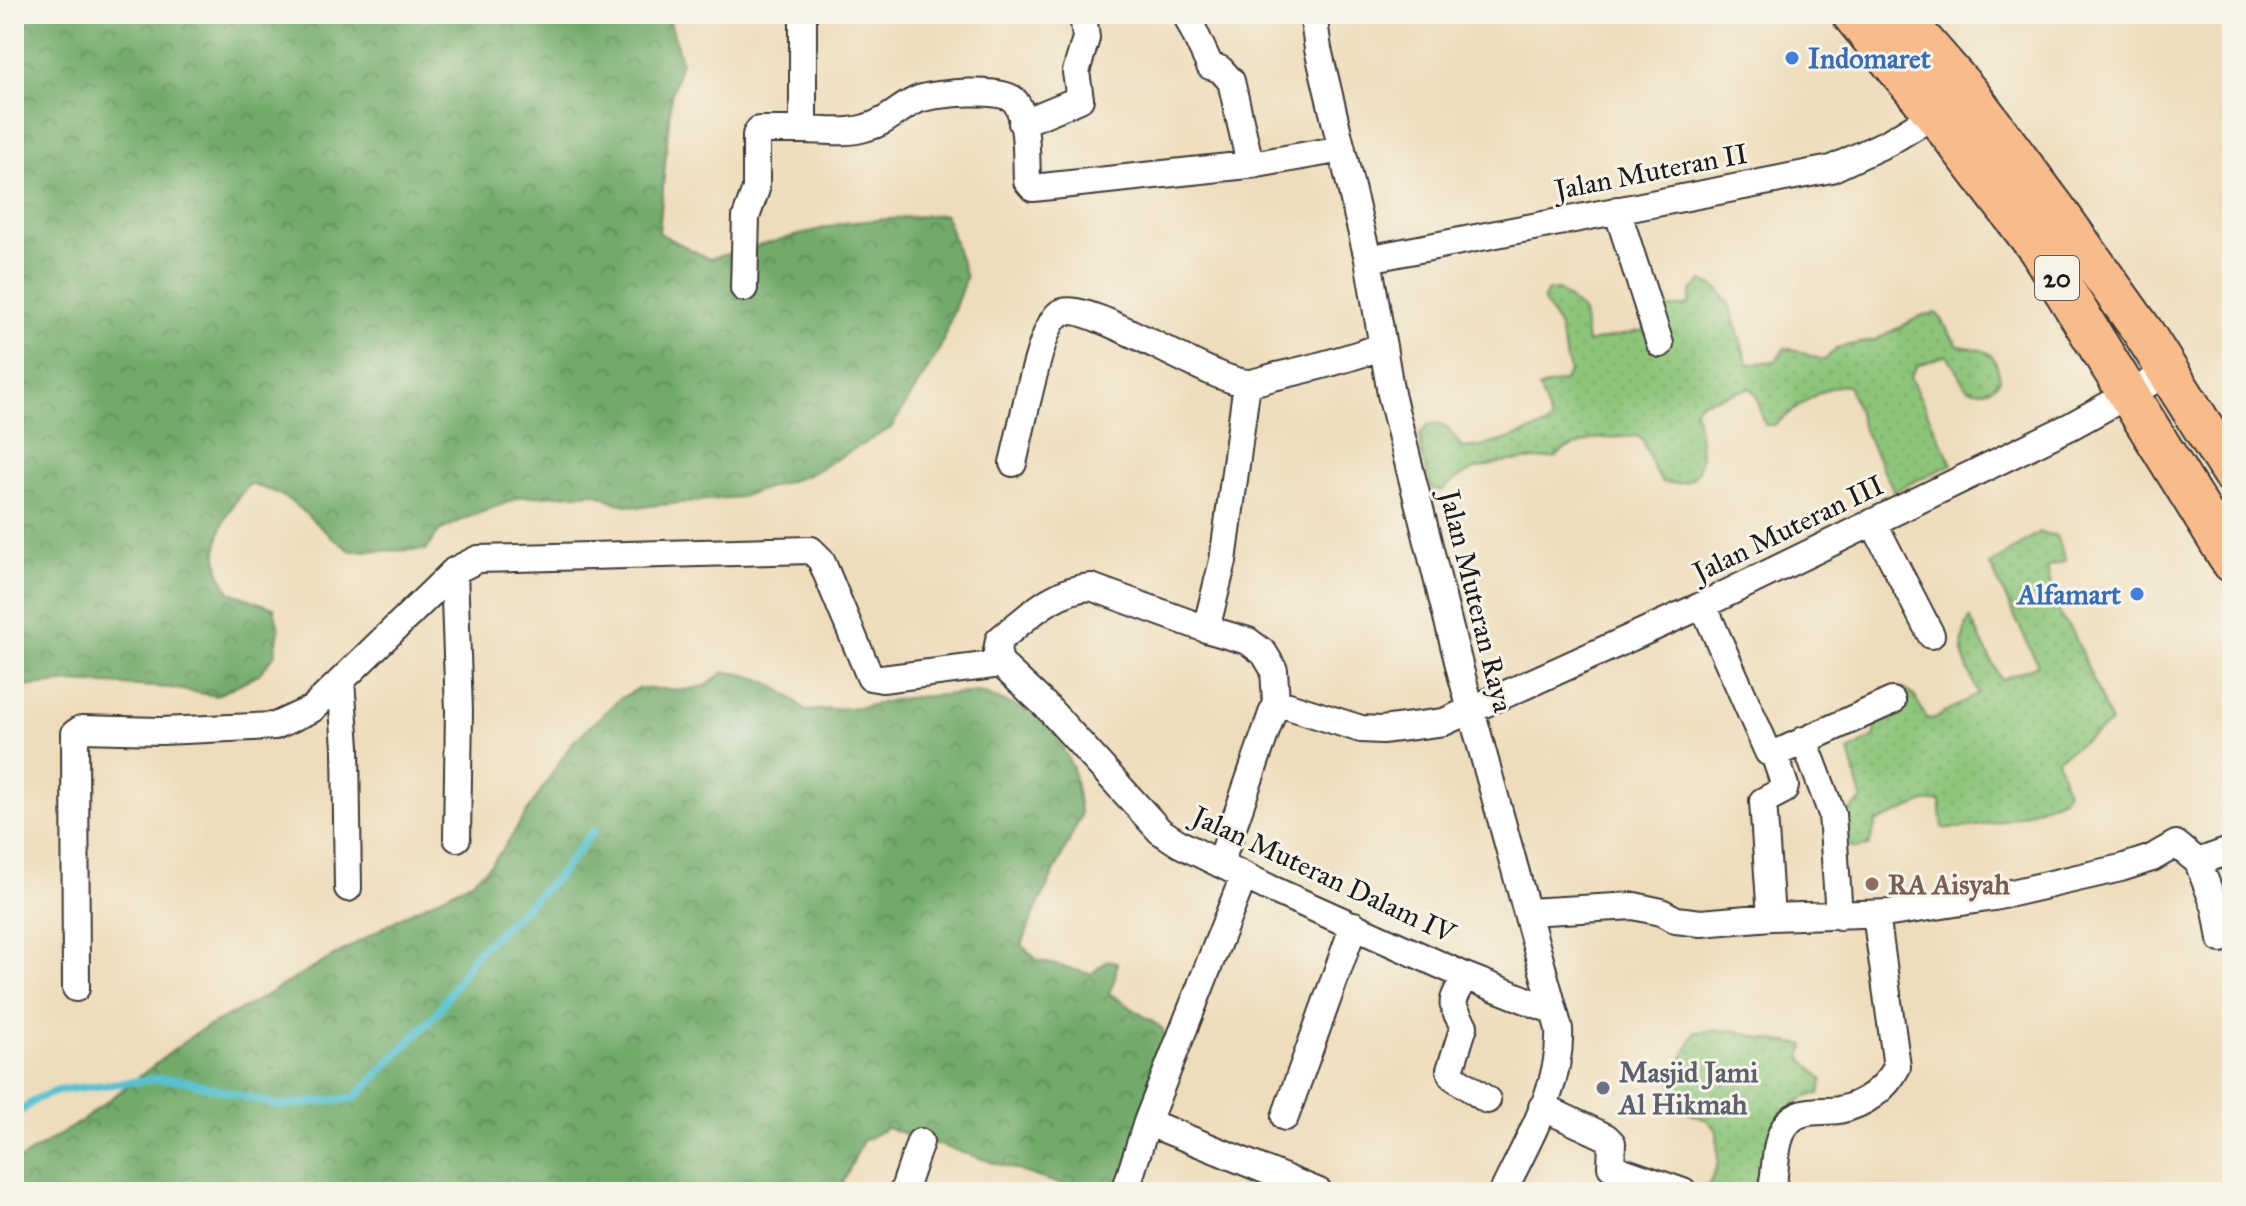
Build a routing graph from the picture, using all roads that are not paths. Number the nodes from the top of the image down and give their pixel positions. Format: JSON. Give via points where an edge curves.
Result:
{"nodes":[{"id":1,"x":803,"y":14,"type":"edge"},
{"id":2,"x":1083,"y":14,"type":"edge"},
{"id":3,"x":1186,"y":14,"type":"edge"},
{"id":4,"x":1313,"y":14,"type":"edge"},
{"id":5,"x":1852,"y":14,"type":"edge"},
{"id":6,"x":1899,"y":14,"type":"edge"},
{"id":7,"x":1935,"y":114,"type":"junction"},
{"id":8,"x":1022,"y":123,"type":"junction"},
{"id":9,"x":803,"y":130,"type":"junction"},
{"id":10,"x":1342,"y":149,"type":"junction"},
{"id":11,"x":1250,"y":164,"type":"junction"},
{"id":12,"x":1617,"y":210,"type":"junction"},
{"id":13,"x":1368,"y":259,"type":"junction"},
{"id":14,"x":744,"y":288,"type":"dead end"},
{"id":15,"x":1660,"y":344,"type":"dead end"},
{"id":16,"x":1383,"y":346,"type":"junction"},
{"id":17,"x":2167,"y":373,"type":"junction"},
{"id":18,"x":1247,"y":383,"type":"junction"},
{"id":19,"x":2130,"y":395,"type":"junction"},
{"id":20,"x":2228,"y":461,"type":"edge"},
{"id":21,"x":1013,"y":463,"type":"dead end"},
{"id":22,"x":1873,"y":522,"type":"junction"},
{"id":23,"x":2232,"y":562,"type":"edge"},
{"id":24,"x":454,"y":571,"type":"junction"},
{"id":25,"x":1703,"y":605,"type":"junction"},
{"id":26,"x":1206,"y":629,"type":"junction"},
{"id":27,"x":1931,"y":635,"type":"dead end"},
{"id":28,"x":999,"y":658,"type":"junction"},
{"id":29,"x":341,"y":681,"type":"junction"},
{"id":30,"x":1892,"y":701,"type":"dead end"},
{"id":31,"x":1276,"y":702,"type":"junction"},
{"id":32,"x":1471,"y":710,"type":"junction"},
{"id":33,"x":1804,"y":740,"type":"junction"},
{"id":34,"x":1774,"y":754,"type":"junction"},
{"id":35,"x":457,"y":838,"type":"dead end"},
{"id":36,"x":2232,"y":850,"type":"edge"},
{"id":37,"x":2198,"y":862,"type":"junction"},
{"id":38,"x":1220,"y":864,"type":"junction"},
{"id":39,"x":1244,"y":876,"type":"junction"},
{"id":40,"x":348,"y":888,"type":"dead end"},
{"id":41,"x":1527,"y":912,"type":"junction"},
{"id":42,"x":1876,"y":914,"type":"junction"},
{"id":43,"x":1839,"y":916,"type":"junction"},
{"id":44,"x":1771,"y":917,"type":"junction"},
{"id":45,"x":1354,"y":925,"type":"junction"},
{"id":46,"x":2221,"y":939,"type":"dead end"},
{"id":47,"x":1465,"y":976,"type":"junction"},
{"id":48,"x":76,"y":988,"type":"dead end"},
{"id":49,"x":1554,"y":1011,"type":"junction"},
{"id":50,"x":1487,"y":1100,"type":"dead end"},
{"id":51,"x":1542,"y":1107,"type":"junction"},
{"id":52,"x":1285,"y":1117,"type":"dead end"},
{"id":53,"x":1147,"y":1122,"type":"junction"},
{"id":54,"x":920,"y":1142,"type":"dead end"},
{"id":55,"x":1275,"y":1184,"type":"edge"},
{"id":56,"x":903,"y":1192,"type":"edge"},
{"id":57,"x":1125,"y":1192,"type":"edge"},
{"id":58,"x":1319,"y":1192,"type":"edge"},
{"id":59,"x":1503,"y":1192,"type":"edge"},
{"id":60,"x":1683,"y":1192,"type":"edge"},
{"id":61,"x":1771,"y":1192,"type":"edge"}],
"edges":[{"from":1,"to":9,"type":"street"},
{"from":2,"to":8,"type":"street","via":[[1086,38],[1076,66],[1080,99]]},
{"from":3,"to":11,"type":"street","via":[[1210,66],[1231,81]]},
{"from":4,"to":10,"type":"street","name":"Jalan Muteran Raya"},
{"from":5,"to":7,"type":"highway","number":"20"},
{"from":6,"to":17,"type":"highway","number":"20","via":[[2015,154]]},
{"from":7,"to":12,"type":"street","name":"Jalan Muteran II","via":[[1831,169]]},
{"from":7,"to":19,"type":"highway","number":"20","via":[[2038,248]]},
{"from":8,"to":9,"type":"street","via":[[1010,95],[967,93],[924,97],[860,130]]},
{"from":8,"to":11,"type":"street","via":[[1027,181],[1038,189]]},
{"from":9,"to":14,"type":"street","via":[[766,129],[756,135],[756,189],[746,217]]},
{"from":10,"to":11,"type":"street"},
{"from":10,"to":13,"type":"street","name":"Jalan Muteran Raya"},
{"from":12,"to":13,"type":"street","name":"Jalan Muteran II"},
{"from":12,"to":15,"type":"street"},
{"from":13,"to":16,"type":"street","name":"Jalan Muteran Raya"},
{"from":16,"to":18,"type":"street","via":[[1345,361]]},
{"from":16,"to":32,"type":"street","name":"Jalan Muteran Raya"},
{"from":17,"to":19,"type":"street","name":"Jalan Muteran III"},
{"from":17,"to":20,"type":"highway","number":"20"},
{"from":18,"to":21,"type":"street","via":[[1095,315],[1059,313],[1042,345]]},
{"from":18,"to":26,"type":"street","via":[[1223,561]]},
{"from":19,"to":22,"type":"street","name":"Jalan Muteran III"},
{"from":19,"to":23,"type":"highway","number":"20"},
{"from":22,"to":25,"type":"street","name":"Jalan Muteran III"},
{"from":22,"to":27,"type":"street"},
{"from":24,"to":28,"type":"street","via":[[493,557],[811,550],[821,560],[870,677]]},
{"from":24,"to":29,"type":"street"},
{"from":24,"to":35,"type":"street"},
{"from":25,"to":32,"type":"street","name":"Jalan Muteran III"},
{"from":25,"to":34,"type":"street","via":[[1766,750]]},
{"from":26,"to":28,"type":"street","via":[[1106,591],[1073,588],[999,640]]},
{"from":26,"to":31,"type":"street","via":[[1248,641],[1264,653],[1274,670]]},
{"from":28,"to":38,"type":"street","name":"Jalan Muteran Dalam IV","via":[[1160,831]]},
{"from":29,"to":40,"type":"street"},
{"from":29,"to":48,"type":"street","via":[[312,709],[275,726],[75,733]]},
{"from":30,"to":33,"type":"street"},
{"from":31,"to":32,"type":"street","name":"Jalan Muteran III","via":[[1361,729],[1382,730],[1444,722]]},
{"from":31,"to":38,"type":"street"},
{"from":32,"to":41,"type":"street","name":"Jalan Muteran Raya"},
{"from":33,"to":34,"type":"street"},
{"from":33,"to":43,"type":"street","via":[[1832,814]]},
{"from":34,"to":44,"type":"street","via":[[1785,786],[1763,801]]},
{"from":36,"to":37,"type":"street"},
{"from":37,"to":42,"type":"street","via":[[2176,844],[2121,868],[1994,897]]},
{"from":37,"to":46,"type":"street"},
{"from":38,"to":39,"type":"street","name":"Jalan Muteran Dalam IV"},
{"from":39,"to":45,"type":"street","name":"Jalan Muteran Dalam IV"},
{"from":39,"to":53,"type":"street"},
{"from":41,"to":44,"type":"street","via":[[1634,906],[1688,922]]},
{"from":41,"to":49,"type":"street","name":"Jalan Muteran Raya"},
{"from":42,"to":43,"type":"street"},
{"from":42,"to":61,"type":"street","via":[[1897,1067],[1890,1081],[1859,1103],[1797,1115],[1788,1123],[1780,1138]]},
{"from":43,"to":44,"type":"street"},
{"from":45,"to":47,"type":"street","name":"Jalan Muteran Dalam IV"},
{"from":45,"to":52,"type":"street"},
{"from":47,"to":49,"type":"street","name":"Jalan Muteran Dalam IV"},
{"from":47,"to":50,"type":"street","via":[[1453,1003],[1464,1026],[1450,1070]]},
{"from":49,"to":51,"type":"street","name":"Jalan Muteran Raya","via":[[1560,1051]]},
{"from":51,"to":59,"type":"street","name":"Jalan Muteran Raya"},
{"from":51,"to":60,"type":"street","via":[[1606,1137],[1612,1143],[1611,1167]]},
{"from":53,"to":55,"type":"street"},
{"from":53,"to":57,"type":"street"},
{"from":54,"to":56,"type":"street"},
{"from":55,"to":58,"type":"street"}]}
